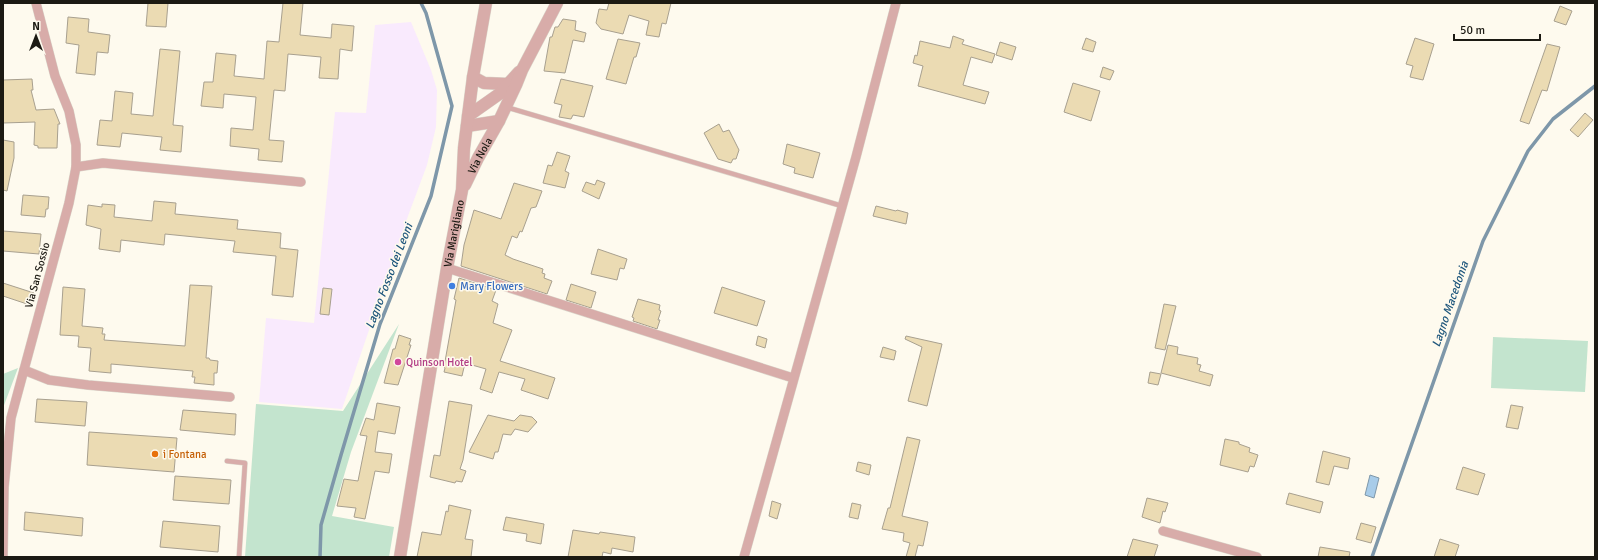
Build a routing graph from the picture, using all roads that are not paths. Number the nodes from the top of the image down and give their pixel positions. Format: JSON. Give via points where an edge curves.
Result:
{"nodes":[{"id":1,"x":36,"y":3,"type":"edge"},
{"id":2,"x":486,"y":3,"type":"edge"},
{"id":3,"x":557,"y":3,"type":"edge"},
{"id":4,"x":896,"y":3,"type":"edge"},
{"id":5,"x":522,"y":70,"type":"junction"},
{"id":6,"x":473,"y":77,"type":"junction"},
{"id":7,"x":508,"y":84,"type":"junction"},
{"id":8,"x":506,"y":107,"type":"junction"},
{"id":9,"x":467,"y":121,"type":"junction"},
{"id":10,"x":499,"y":121,"type":"junction"},
{"id":11,"x":76,"y":167,"type":"junction"},
{"id":12,"x":301,"y":182,"type":"dead end"},
{"id":13,"x":462,"y":190,"type":"junction"},
{"id":14,"x":842,"y":206,"type":"junction"},
{"id":15,"x":447,"y":268,"type":"junction"},
{"id":16,"x":24,"y":370,"type":"junction"},
{"id":17,"x":793,"y":378,"type":"junction"},
{"id":18,"x":230,"y":397,"type":"dead end"},
{"id":19,"x":227,"y":461,"type":"dead end"},
{"id":20,"x":1163,"y":531,"type":"dead end"},
{"id":21,"x":3,"y":557,"type":"edge"},
{"id":22,"x":239,"y":557,"type":"edge"},
{"id":23,"x":400,"y":557,"type":"edge"},
{"id":24,"x":744,"y":557,"type":"edge"},
{"id":25,"x":1257,"y":557,"type":"edge"}],
"edges":[{"from":1,"to":11,"type":"street","name":"Via San Sossio","via":[[55,76],[69,111],[76,146]]},
{"from":2,"to":6,"type":"street","name":"Via Marigliano"},
{"from":3,"to":5,"type":"street","name":"Via Nola"},
{"from":4,"to":14,"type":"street"},
{"from":5,"to":7,"type":"street","name":"Via Nola"},
{"from":5,"to":8,"type":"street","name":"Via Nola"},
{"from":6,"to":7,"type":"street","via":[[484,83]]},
{"from":6,"to":9,"type":"street","name":"Via Marigliano"},
{"from":7,"to":9,"type":"street","name":"Via Nola"},
{"from":8,"to":10,"type":"street","name":"Via Nola"},
{"from":8,"to":14,"type":"lane"},
{"from":9,"to":10,"type":"street","name":"Via Nola"},
{"from":9,"to":13,"type":"street","name":"Via Marigliano"},
{"from":10,"to":13,"type":"street","name":"Via Nola"},
{"from":11,"to":12,"type":"street","via":[[103,163]]},
{"from":11,"to":16,"type":"street","name":"Via San Sossio","via":[[69,203]]},
{"from":13,"to":15,"type":"street","name":"Via Marigliano"},
{"from":14,"to":17,"type":"street"},
{"from":15,"to":17,"type":"street"},
{"from":15,"to":23,"type":"street","name":"Via Marigliano"},
{"from":16,"to":18,"type":"street","via":[[49,380]]},
{"from":16,"to":21,"type":"street","name":"Via San Sossio","via":[[11,418],[4,487]]},
{"from":17,"to":24,"type":"street"},
{"from":19,"to":22,"type":"lane","via":[[245,463]]},
{"from":20,"to":25,"type":"street"}]}
